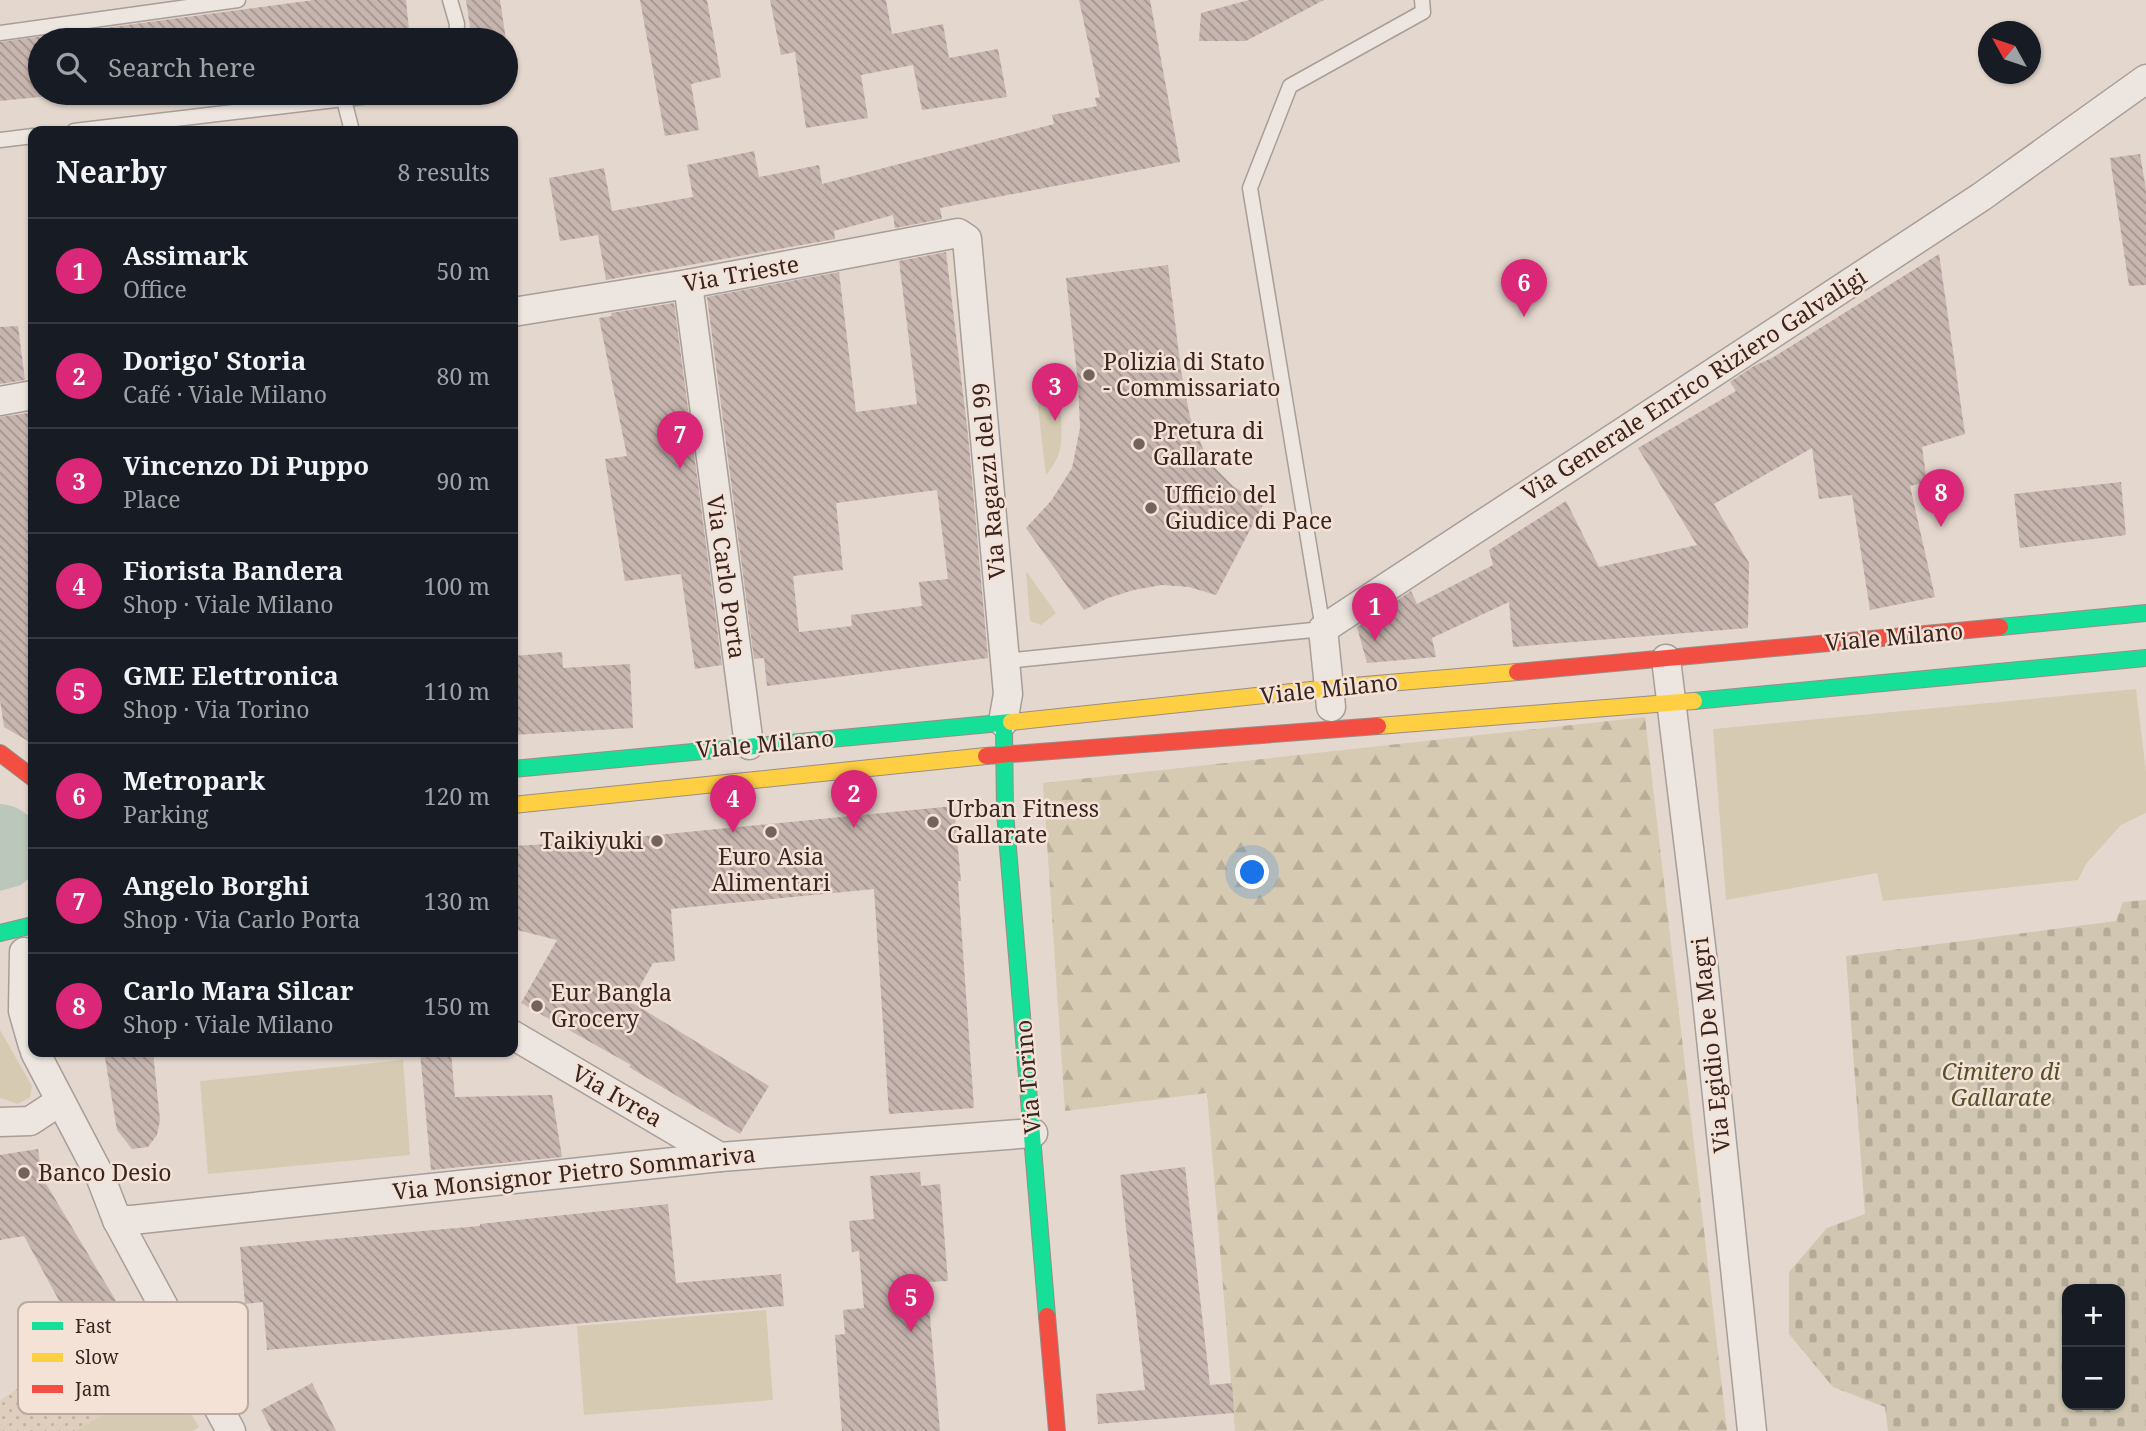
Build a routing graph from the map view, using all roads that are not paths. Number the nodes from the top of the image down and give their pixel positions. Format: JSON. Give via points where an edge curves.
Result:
{"nodes":[{"id":1,"x":238,"y":0,"type":"edge"},
{"id":2,"x":450,"y":0,"type":"edge"},
{"id":3,"x":1422,"y":0,"type":"edge"},
{"id":4,"x":36,"y":28,"type":"edge"},
{"id":5,"x":457,"y":28,"type":"edge"},
{"id":6,"x":28,"y":29,"type":"edge"},
{"id":7,"x":0,"y":33,"type":"edge"},
{"id":8,"x":2146,"y":79,"type":"edge"},
{"id":9,"x":300,"y":105,"type":"edge"},
{"id":10,"x":345,"y":105,"type":"edge"},
{"id":11,"x":118,"y":126,"type":"edge"},
{"id":12,"x":351,"y":126,"type":"edge"},
{"id":13,"x":28,"y":137,"type":"edge"},
{"id":14,"x":0,"y":140,"type":"edge"},
{"id":15,"x":967,"y":239,"type":"joint"},
{"id":16,"x":688,"y":284,"type":"junction"},
{"id":17,"x":518,"y":312,"type":"edge"},
{"id":18,"x":28,"y":396,"type":"edge"},
{"id":19,"x":0,"y":401,"type":"edge"},
{"id":20,"x":2146,"y":613,"type":"edge"},
{"id":21,"x":1324,"y":629,"type":"junction"},
{"id":22,"x":2146,"y":657,"type":"edge"},
{"id":23,"x":1666,"y":659,"type":"junction"},
{"id":24,"x":1005,"y":661,"type":"junction"},
{"id":25,"x":1329,"y":688,"type":"junction"},
{"id":26,"x":1672,"y":703,"type":"junction"},
{"id":27,"x":1003,"y":722,"type":"junction"},
{"id":28,"x":1332,"y":731,"type":"junction"},
{"id":29,"x":749,"y":745,"type":"junction"},
{"id":30,"x":0,"y":753,"type":"edge"},
{"id":31,"x":1004,"y":755,"type":"junction"},
{"id":32,"x":518,"y":768,"type":"edge"},
{"id":33,"x":0,"y":769,"type":"edge"},
{"id":34,"x":28,"y":774,"type":"edge"},
{"id":35,"x":28,"y":776,"type":"edge"},
{"id":36,"x":518,"y":804,"type":"edge"},
{"id":37,"x":28,"y":927,"type":"edge"},
{"id":38,"x":0,"y":933,"type":"edge"},
{"id":39,"x":28,"y":944,"type":"edge"},
{"id":40,"x":0,"y":989,"type":"edge"},
{"id":41,"x":28,"y":1028,"type":"edge"},
{"id":42,"x":518,"y":1038,"type":"edge"},
{"id":43,"x":38,"y":1057,"type":"edge"},
{"id":44,"x":60,"y":1101,"type":"junction"},
{"id":45,"x":0,"y":1122,"type":"edge"},
{"id":46,"x":1033,"y":1133,"type":"junction"},
{"id":47,"x":720,"y":1157,"type":"junction"},
{"id":48,"x":117,"y":1220,"type":"junction"},
{"id":49,"x":161,"y":1302,"type":"edge"},
{"id":50,"x":221,"y":1414,"type":"edge"},
{"id":51,"x":230,"y":1431,"type":"edge"},
{"id":52,"x":1057,"y":1431,"type":"edge"},
{"id":53,"x":1752,"y":1431,"type":"edge"}],
"edges":[{"from":1,"to":4,"type":"lane"},
{"from":2,"to":5,"type":"lane"},
{"from":3,"to":21,"type":"lane","via":[[1423,12],[1290,86],[1250,188]]},
{"from":6,"to":7,"type":"lane"},
{"from":8,"to":21,"type":"street","name":"Via Generale Enrico Riziero Galvaligi","via":[[1981,197]]},
{"from":9,"to":11,"type":"lane"},
{"from":10,"to":12,"type":"lane"},
{"from":13,"to":14,"type":"lane"},
{"from":15,"to":16,"type":"street","name":"Via Trieste","via":[[958,233]]},
{"from":15,"to":24,"type":"street","name":"Via Ragazzi del 99"},
{"from":16,"to":17,"type":"street","name":"Via Trieste"},
{"from":16,"to":29,"type":"street","name":"Via Carlo Porta"},
{"from":18,"to":19,"type":"street"},
{"from":20,"to":23,"type":"street","name":"Viale Milano"},
{"from":21,"to":24,"type":"lane"},
{"from":21,"to":25,"type":"street"},
{"from":22,"to":26,"type":"street","name":"Viale Milano"},
{"from":23,"to":25,"type":"street","name":"Viale Milano"},
{"from":23,"to":26,"type":"street","name":"Via Egidio De Magri"},
{"from":24,"to":27,"type":"street","name":"Via Ragazzi del 99","via":[[1008,694]]},
{"from":25,"to":27,"type":"street","name":"Viale Milano"},
{"from":25,"to":28,"type":"street"},
{"from":26,"to":28,"type":"street","name":"Viale Milano"},
{"from":26,"to":53,"type":"street","name":"Via Egidio De Magri"},
{"from":27,"to":29,"type":"street","name":"Viale Milano"},
{"from":27,"to":31,"type":"street","name":"Via Torino"},
{"from":28,"to":31,"type":"street","name":"Viale Milano"},
{"from":29,"to":32,"type":"street","name":"Viale Milano"},
{"from":30,"to":34,"type":"street"},
{"from":31,"to":36,"type":"street","name":"Viale Milano"},
{"from":31,"to":46,"type":"street","name":"Via Torino"},
{"from":33,"to":35,"type":"street"},
{"from":37,"to":38,"type":"street"},
{"from":39,"to":40,"type":"street"},
{"from":39,"to":41,"type":"street","via":[[23,1011]]},
{"from":42,"to":47,"type":"street","name":"Via Ivrea"},
{"from":43,"to":44,"type":"street"},
{"from":44,"to":45,"type":"street","via":[[30,1121]]},
{"from":44,"to":48,"type":"street","via":[[100,1176]]},
{"from":46,"to":47,"type":"street","name":"Via Monsignor Pietro Sommariva"},
{"from":46,"to":52,"type":"street","name":"Via Torino"},
{"from":47,"to":48,"type":"street","name":"Via Monsignor Pietro Sommariva"},
{"from":48,"to":49,"type":"street"},
{"from":50,"to":51,"type":"street"}]}
